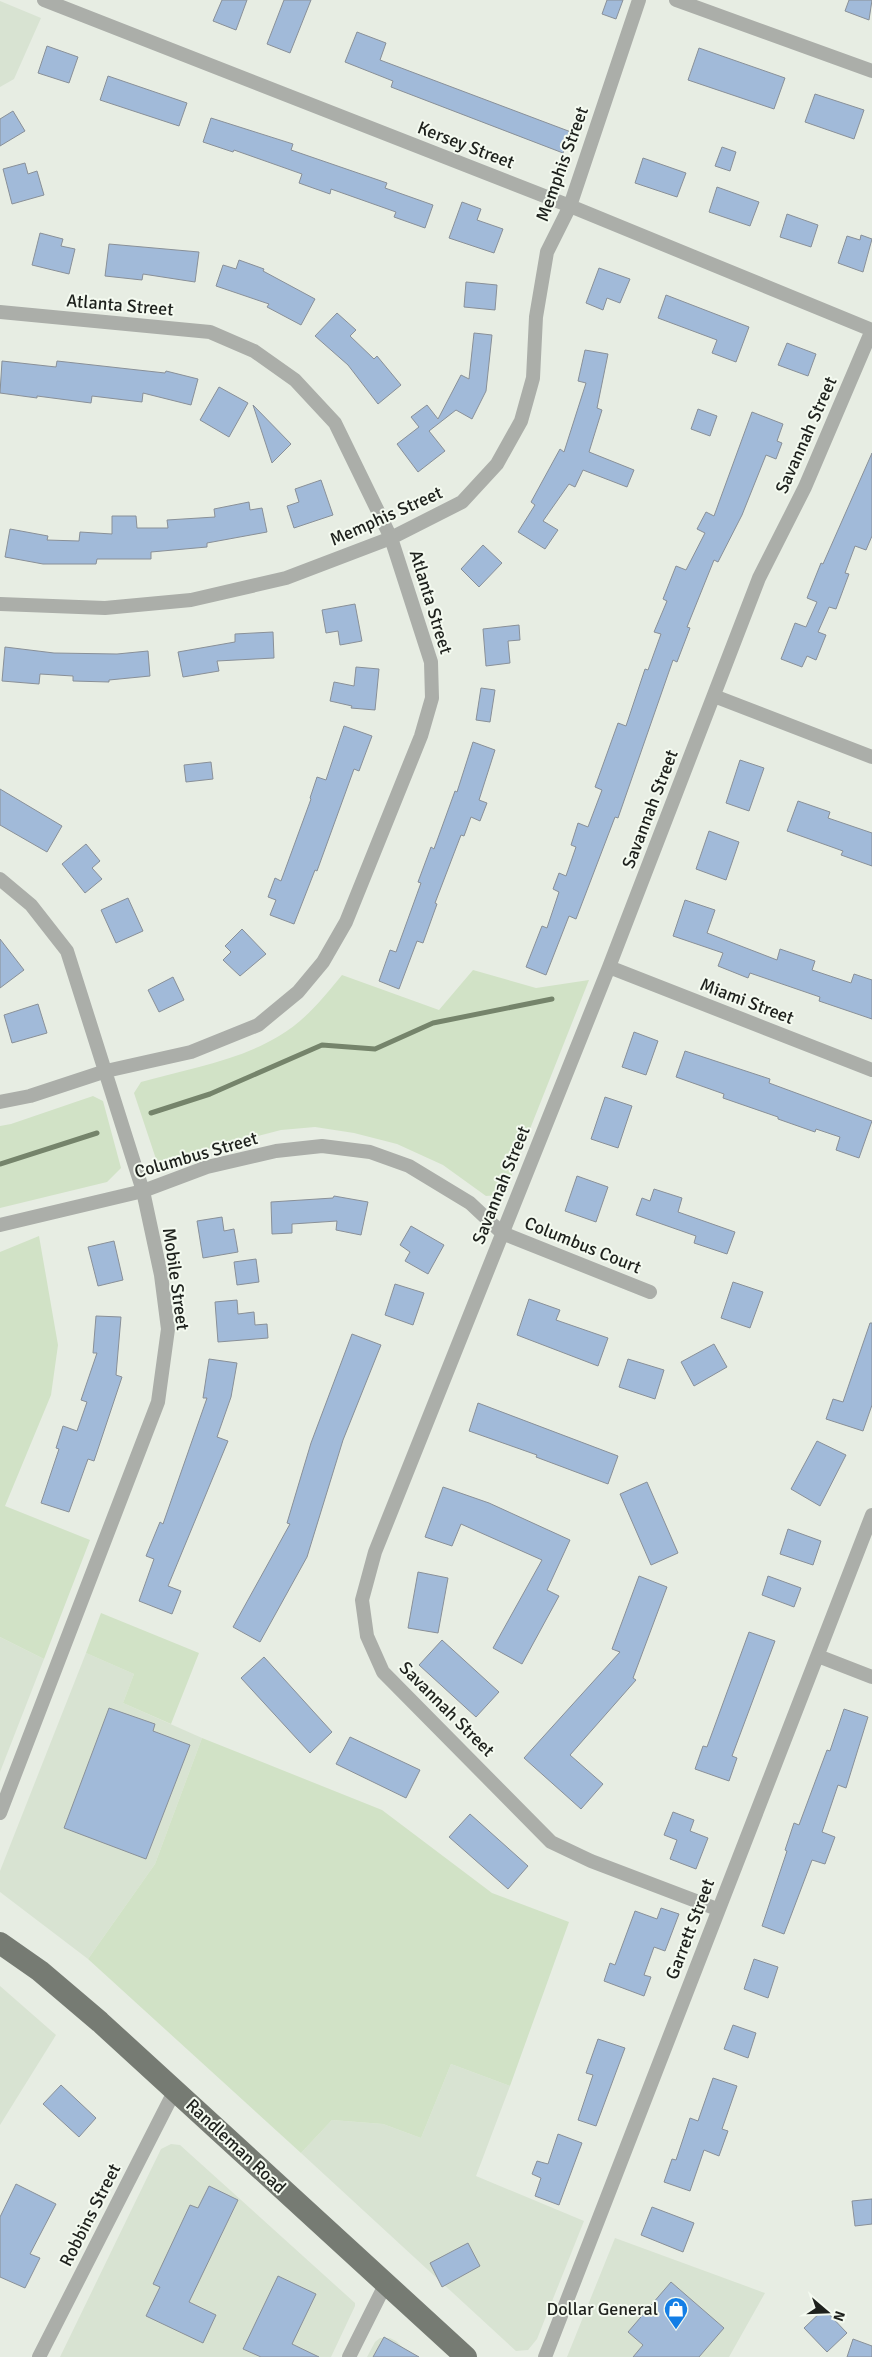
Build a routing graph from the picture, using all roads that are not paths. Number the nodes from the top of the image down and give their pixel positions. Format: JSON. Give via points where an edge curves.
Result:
{"nodes":[{"id":1,"x":44,"y":0,"type":"edge"},
{"id":2,"x":639,"y":0,"type":"edge"},
{"id":3,"x":676,"y":0,"type":"edge"},
{"id":4,"x":872,"y":71,"type":"edge"},
{"id":5,"x":570,"y":206,"type":"junction"},
{"id":6,"x":0,"y":312,"type":"edge"},
{"id":7,"x":872,"y":330,"type":"edge"},
{"id":8,"x":391,"y":538,"type":"junction"},
{"id":9,"x":0,"y":604,"type":"edge"},
{"id":10,"x":714,"y":696,"type":"junction"},
{"id":11,"x":872,"y":757,"type":"edge"},
{"id":12,"x":0,"y":879,"type":"edge"},
{"id":13,"x":609,"y":968,"type":"junction"},
{"id":14,"x":872,"y":1070,"type":"edge"},
{"id":15,"x":106,"y":1071,"type":"junction"},
{"id":16,"x":0,"y":1102,"type":"edge"},
{"id":17,"x":143,"y":1191,"type":"junction"},
{"id":18,"x":0,"y":1225,"type":"edge"},
{"id":19,"x":502,"y":1233,"type":"junction"},
{"id":20,"x":650,"y":1292,"type":"dead end"},
{"id":21,"x":872,"y":1515,"type":"edge"},
{"id":22,"x":818,"y":1656,"type":"junction"},
{"id":23,"x":872,"y":1677,"type":"edge"},
{"id":24,"x":0,"y":1813,"type":"edge"},
{"id":25,"x":717,"y":1910,"type":"junction"},
{"id":26,"x":0,"y":1943,"type":"edge"},
{"id":27,"x":175,"y":2090,"type":"junction"},
{"id":28,"x":386,"y":2284,"type":"junction"},
{"id":29,"x":39,"y":2357,"type":"edge"},
{"id":30,"x":349,"y":2357,"type":"edge"},
{"id":31,"x":466,"y":2357,"type":"edge"},
{"id":32,"x":545,"y":2357,"type":"edge"}],
"edges":[{"from":1,"to":5,"type":"street","name":"Kersey Street"},
{"from":2,"to":5,"type":"street","name":"Memphis Street"},
{"from":3,"to":4,"type":"street"},
{"from":5,"to":7,"type":"street","name":"Kersey Street"},
{"from":5,"to":8,"type":"street","name":"Memphis Street","via":[[547,252],[536,317],[533,378],[522,421],[497,464],[462,502]]},
{"from":6,"to":8,"type":"street","name":"Atlanta Street","via":[[210,332],[254,351],[295,380],[335,423]]},
{"from":7,"to":10,"type":"street","name":"Savannah Street","via":[[805,487],[759,578]]},
{"from":8,"to":9,"type":"street","name":"Memphis Street","via":[[286,578],[191,600],[104,608]]},
{"from":8,"to":15,"type":"street","name":"Atlanta Street","via":[[432,662],[432,698],[421,736],[346,922],[323,962],[298,992],[258,1025],[192,1052]]},
{"from":10,"to":11,"type":"street"},
{"from":10,"to":13,"type":"street","name":"Savannah Street"},
{"from":12,"to":15,"type":"street","name":"Mobile Street","via":[[31,904],[67,951]]},
{"from":13,"to":14,"type":"street","name":"Miami Street"},
{"from":13,"to":19,"type":"street","name":"Savannah Street"},
{"from":15,"to":16,"type":"street","name":"Atlanta Street","via":[[30,1096]]},
{"from":15,"to":17,"type":"street","name":"Mobile Street"},
{"from":17,"to":18,"type":"street","name":"Columbus Street"},
{"from":17,"to":19,"type":"street","name":"Columbus Street","via":[[207,1167],[276,1151],[322,1146],[370,1152],[410,1166],[470,1203]]},
{"from":17,"to":24,"type":"street","name":"Mobile Street","via":[[161,1275],[168,1329],[158,1402]]},
{"from":19,"to":20,"type":"street","name":"Columbus Court"},
{"from":19,"to":25,"type":"street","name":"Savannah Street","via":[[374,1552],[362,1600],[367,1636],[383,1672],[551,1842],[590,1861]]},
{"from":21,"to":22,"type":"street","name":"Garrett Street"},
{"from":22,"to":23,"type":"street"},
{"from":22,"to":25,"type":"street","name":"Garrett Street"},
{"from":25,"to":32,"type":"street","name":"Garrett Street"},
{"from":26,"to":27,"type":"main road","name":"Randleman Road","via":[[40,1971]]},
{"from":27,"to":28,"type":"main road","name":"Randleman Road"},
{"from":27,"to":29,"type":"street","name":"Robbins Street"},
{"from":28,"to":30,"type":"street"},
{"from":28,"to":31,"type":"main road","name":"Randleman Road"}]}
